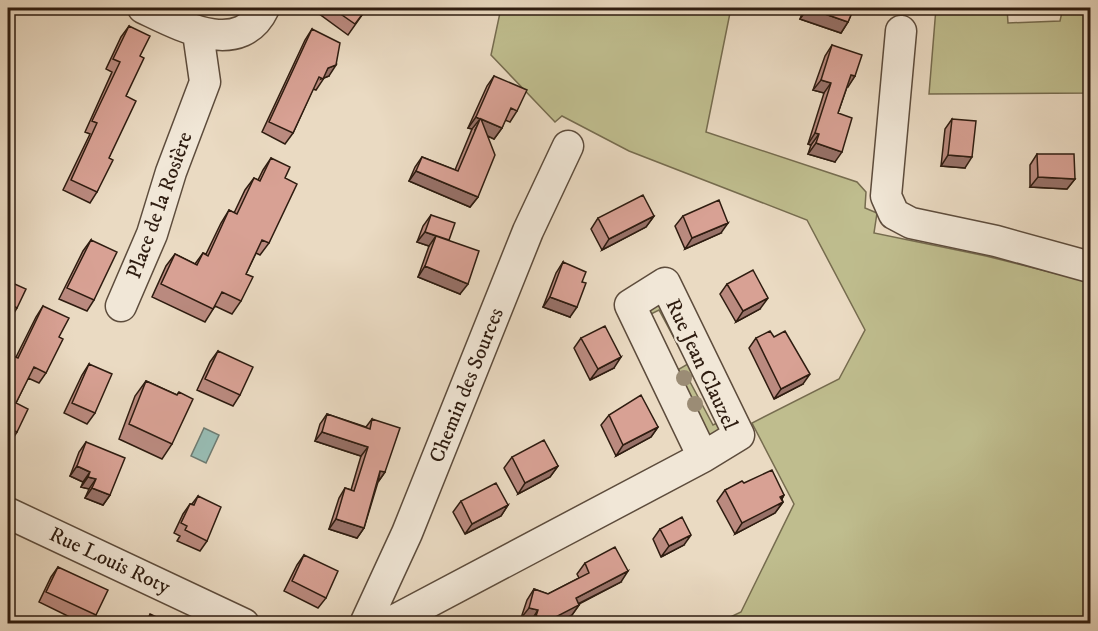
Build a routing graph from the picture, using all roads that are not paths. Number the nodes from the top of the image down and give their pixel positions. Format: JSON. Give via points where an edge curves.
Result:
{"nodes":[{"id":1,"x":143,"y":8,"type":"edge"},
{"id":2,"x":264,"y":8,"type":"edge"},
{"id":3,"x":902,"y":31,"type":"dead end"},
{"id":4,"x":198,"y":33,"type":"junction"},
{"id":5,"x":568,"y":146,"type":"dead end"},
{"id":6,"x":1090,"y":267,"type":"edge"},
{"id":7,"x":121,"y":306,"type":"dead end"},
{"id":8,"x":703,"y":456,"type":"junction"},
{"id":9,"x":8,"y":513,"type":"edge"},
{"id":10,"x":244,"y":624,"type":"edge"},
{"id":11,"x":365,"y":624,"type":"edge"},
{"id":12,"x":379,"y":624,"type":"edge"}],
"edges":[{"from":1,"to":4,"type":"street"},
{"from":2,"to":4,"type":"street","via":[[258,20],[232,34]]},
{"from":3,"to":6,"type":"street","via":[[886,196],[894,214],[910,223]]},
{"from":4,"to":7,"type":"street","name":"Place de la Rosière","via":[[205,82],[152,234]]},
{"from":5,"to":11,"type":"street","name":"Chemin des Sources","via":[[528,231],[407,533]]},
{"from":8,"to":8,"type":"street","name":"Rue Jean Clauzel","via":[[739,435],[665,283],[630,305]]},
{"from":8,"to":12,"type":"street","name":"Rue Jean Clauzel","via":[[393,621]]},
{"from":9,"to":10,"type":"street","name":"Rue Louis Roty"}]}
